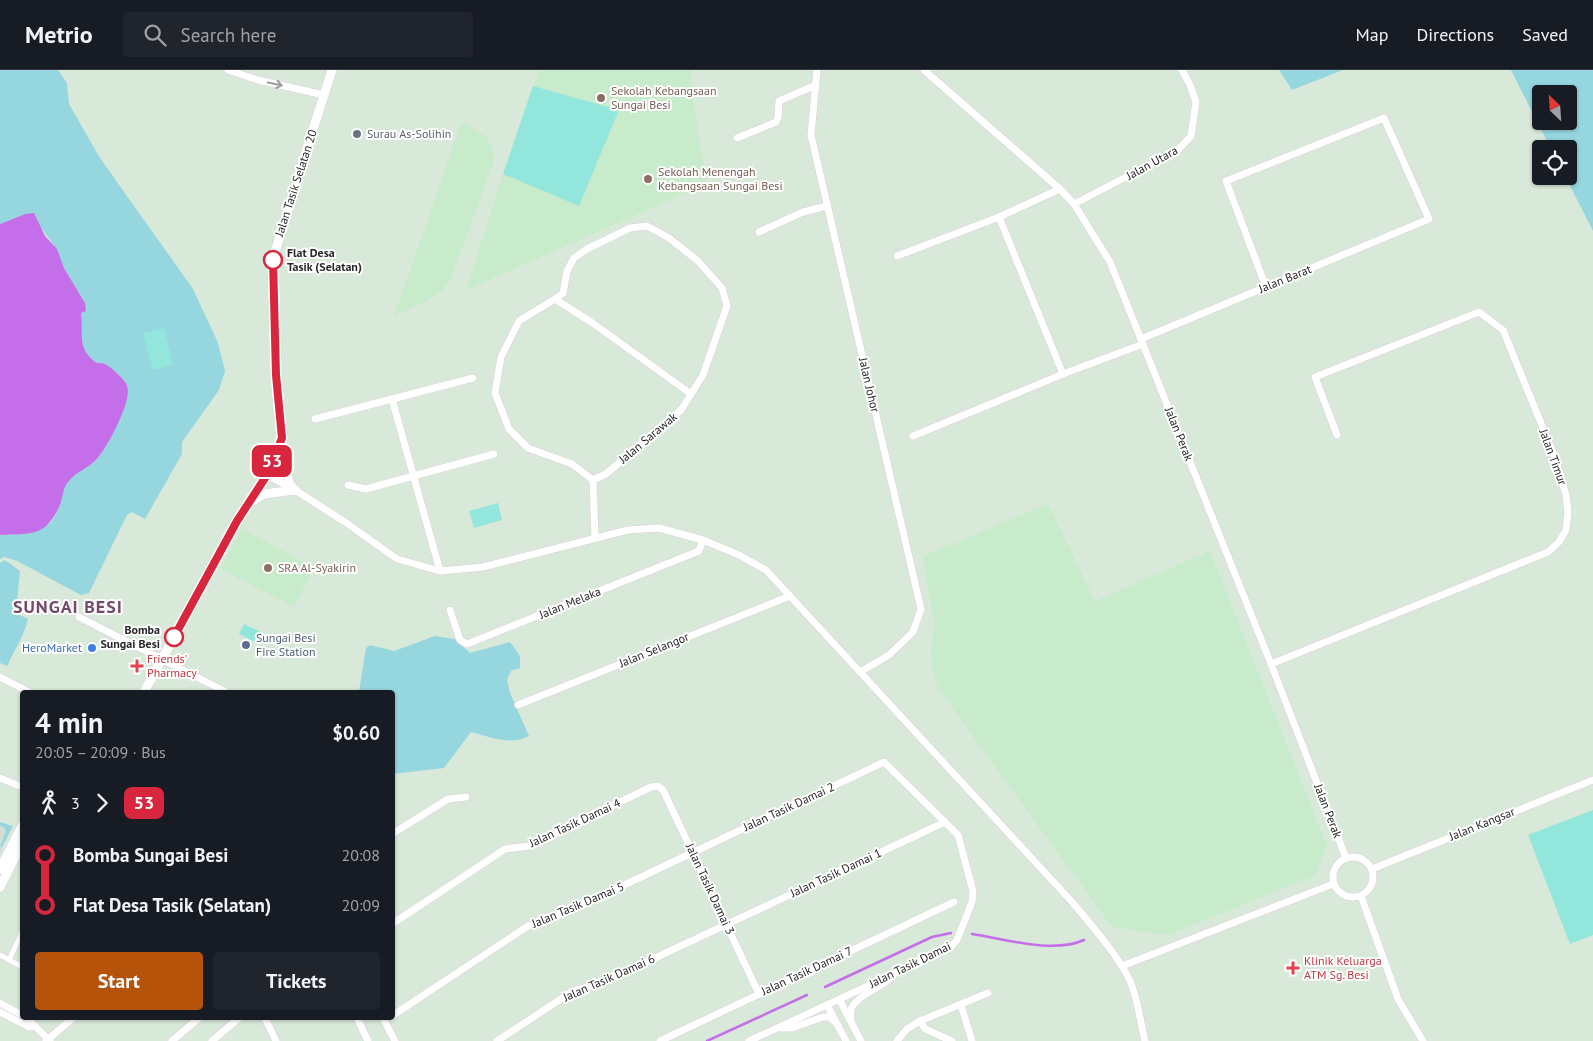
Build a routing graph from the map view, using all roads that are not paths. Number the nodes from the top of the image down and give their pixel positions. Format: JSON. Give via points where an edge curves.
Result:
{"nodes":[{"id":1,"x":228,"y":70,"type":"edge"},
{"id":2,"x":332,"y":70,"type":"edge"},
{"id":3,"x":817,"y":70,"type":"edge"},
{"id":4,"x":924,"y":70,"type":"edge"},
{"id":5,"x":1182,"y":70,"type":"edge"},
{"id":6,"x":816,"y":85,"type":"junction"},
{"id":7,"x":324,"y":95,"type":"junction"},
{"id":8,"x":737,"y":138,"type":"dead end"},
{"id":9,"x":1060,"y":189,"type":"junction"},
{"id":10,"x":1074,"y":204,"type":"junction"},
{"id":11,"x":827,"y":206,"type":"junction"},
{"id":12,"x":999,"y":217,"type":"junction"},
{"id":13,"x":759,"y":232,"type":"dead end"},
{"id":14,"x":897,"y":256,"type":"dead end"},
{"id":15,"x":1266,"y":287,"type":"junction"},
{"id":16,"x":555,"y":299,"type":"junction"},
{"id":17,"x":1142,"y":341,"type":"junction"},
{"id":18,"x":1063,"y":374,"type":"junction"},
{"id":19,"x":473,"y":378,"type":"dead end"},
{"id":20,"x":691,"y":394,"type":"junction"},
{"id":21,"x":392,"y":398,"type":"junction"},
{"id":22,"x":315,"y":419,"type":"dead end"},
{"id":23,"x":1337,"y":435,"type":"dead end"},
{"id":24,"x":913,"y":436,"type":"dead end"},
{"id":25,"x":282,"y":438,"type":"junction"},
{"id":26,"x":494,"y":454,"type":"dead end"},
{"id":27,"x":267,"y":475,"type":"junction"},
{"id":28,"x":414,"y":476,"type":"junction"},
{"id":29,"x":593,"y":480,"type":"junction"},
{"id":30,"x":348,"y":485,"type":"dead end"},
{"id":31,"x":295,"y":490,"type":"junction"},
{"id":32,"x":247,"y":504,"type":"junction"},
{"id":33,"x":595,"y":538,"type":"junction"},
{"id":34,"x":704,"y":540,"type":"junction"},
{"id":35,"x":440,"y":571,"type":"junction"},
{"id":36,"x":790,"y":596,"type":"junction"},
{"id":37,"x":450,"y":610,"type":"dead end"},
{"id":38,"x":79,"y":617,"type":"dead end"},
{"id":39,"x":162,"y":658,"type":"junction"},
{"id":40,"x":1271,"y":664,"type":"junction"},
{"id":41,"x":860,"y":672,"type":"junction"},
{"id":42,"x":0,"y":677,"type":"edge"},
{"id":43,"x":25,"y":690,"type":"edge"},
{"id":44,"x":145,"y":690,"type":"edge"},
{"id":45,"x":222,"y":690,"type":"edge"},
{"id":46,"x":518,"y":704,"type":"dead end"},
{"id":47,"x":884,"y":762,"type":"joint"},
{"id":48,"x":0,"y":778,"type":"edge"},
{"id":49,"x":1593,"y":780,"type":"edge"},
{"id":50,"x":20,"y":786,"type":"edge"},
{"id":51,"x":658,"y":786,"type":"joint"},
{"id":52,"x":466,"y":797,"type":"dead end"},
{"id":53,"x":945,"y":822,"type":"junction"},
{"id":54,"x":20,"y":830,"type":"edge"},
{"id":55,"x":395,"y":832,"type":"edge"},
{"id":56,"x":20,"y":847,"type":"edge"},
{"id":57,"x":693,"y":853,"type":"junction"},
{"id":58,"x":1346,"y":858,"type":"junction"},
{"id":59,"x":0,"y":869,"type":"edge"},
{"id":60,"x":1372,"y":869,"type":"junction"},
{"id":61,"x":1333,"y":884,"type":"junction"},
{"id":62,"x":0,"y":887,"type":"edge"},
{"id":63,"x":1361,"y":896,"type":"junction"},
{"id":64,"x":954,"y":902,"type":"dead end"},
{"id":65,"x":395,"y":922,"type":"edge"},
{"id":66,"x":727,"y":924,"type":"junction"},
{"id":67,"x":20,"y":936,"type":"edge"},
{"id":68,"x":0,"y":956,"type":"edge"},
{"id":69,"x":9,"y":960,"type":"junction"},
{"id":70,"x":20,"y":966,"type":"edge"},
{"id":71,"x":1122,"y":966,"type":"junction"},
{"id":72,"x":895,"y":973,"type":"junction"},
{"id":73,"x":759,"y":994,"type":"junction"},
{"id":74,"x":988,"y":994,"type":"dead end"},
{"id":75,"x":839,"y":999,"type":"junction"},
{"id":76,"x":0,"y":1003,"type":"edge"},
{"id":77,"x":827,"y":1005,"type":"junction"},
{"id":78,"x":961,"y":1005,"type":"junction"},
{"id":79,"x":0,"y":1012,"type":"edge"},
{"id":80,"x":395,"y":1013,"type":"edge"},
{"id":81,"x":20,"y":1014,"type":"edge"},
{"id":82,"x":20,"y":1019,"type":"edge"},
{"id":83,"x":71,"y":1020,"type":"edge"},
{"id":84,"x":196,"y":1020,"type":"edge"},
{"id":85,"x":237,"y":1020,"type":"edge"},
{"id":86,"x":266,"y":1020,"type":"edge"},
{"id":87,"x":358,"y":1020,"type":"edge"},
{"id":88,"x":389,"y":1020,"type":"edge"},
{"id":89,"x":920,"y":1021,"type":"junction"},
{"id":90,"x":29,"y":1022,"type":"edge"},
{"id":91,"x":851,"y":1022,"type":"junction"},
{"id":92,"x":838,"y":1025,"type":"junction"},
{"id":93,"x":778,"y":1028,"type":"junction"},
{"id":94,"x":48,"y":1040,"type":"edge"},
{"id":95,"x":172,"y":1041,"type":"edge"},
{"id":96,"x":212,"y":1041,"type":"edge"},
{"id":97,"x":276,"y":1041,"type":"edge"},
{"id":98,"x":368,"y":1041,"type":"edge"},
{"id":99,"x":394,"y":1041,"type":"edge"},
{"id":100,"x":497,"y":1041,"type":"edge"},
{"id":101,"x":660,"y":1041,"type":"edge"},
{"id":102,"x":749,"y":1041,"type":"edge"},
{"id":103,"x":846,"y":1041,"type":"edge"},
{"id":104,"x":861,"y":1041,"type":"edge"},
{"id":105,"x":897,"y":1041,"type":"edge"},
{"id":106,"x":952,"y":1041,"type":"edge"},
{"id":107,"x":972,"y":1041,"type":"edge"},
{"id":108,"x":1144,"y":1041,"type":"edge"},
{"id":109,"x":1423,"y":1041,"type":"edge"}],
"edges":[{"from":1,"to":7,"type":"street","one_way":true},
{"from":2,"to":7,"type":"street","name":"Jalan Tasik Selatan 20"},
{"from":3,"to":6,"type":"street","name":"Jalan Johor"},
{"from":4,"to":9,"type":"street","name":"Jalan Perak"},
{"from":5,"to":10,"type":"street","name":"Jalan Utara","via":[[1196,102],[1191,136],[1178,150]]},
{"from":6,"to":8,"type":"street","via":[[780,100],[776,122]]},
{"from":6,"to":11,"type":"street","name":"Jalan Johor","via":[[811,135]]},
{"from":7,"to":25,"type":"street","name":"Jalan Tasik Selatan 20","via":[[272,262]]},
{"from":9,"to":10,"type":"street","name":"Jalan Perak"},
{"from":9,"to":12,"type":"street"},
{"from":10,"to":17,"type":"street","name":"Jalan Perak","via":[[1110,262]]},
{"from":11,"to":13,"type":"street","via":[[803,212]]},
{"from":11,"to":41,"type":"street","name":"Jalan Johor","via":[[921,609],[913,632],[889,655]]},
{"from":12,"to":14,"type":"street"},
{"from":12,"to":18,"type":"street"},
{"from":15,"to":15,"type":"street","name":"Jalan Barat","via":[[1226,181],[1384,118],[1429,219]]},
{"from":15,"to":17,"type":"street","name":"Jalan Barat"},
{"from":16,"to":20,"type":"street"},
{"from":16,"to":20,"type":"street","name":"Jalan Sarawak","via":[[563,293],[567,271],[574,258],[586,248],[630,228],[647,226],[669,238],[698,261],[722,288],[727,306],[703,375]]},
{"from":16,"to":29,"type":"street","via":[[519,321],[501,357],[495,393],[509,429],[528,448],[572,464]]},
{"from":17,"to":18,"type":"street","name":"Jalan Barat"},
{"from":17,"to":40,"type":"street","name":"Jalan Perak"},
{"from":18,"to":24,"type":"street","name":"Jalan Barat"},
{"from":19,"to":21,"type":"street"},
{"from":20,"to":29,"type":"street","name":"Jalan Sarawak","via":[[681,410],[606,474]]},
{"from":21,"to":22,"type":"street"},
{"from":21,"to":28,"type":"street"},
{"from":23,"to":40,"type":"street","name":"Jalan Timur","via":[[1315,377],[1479,312],[1503,330],[1554,455],[1566,495],[1566,530],[1548,552]]},
{"from":25,"to":27,"type":"street","name":"Jalan Tasik Selatan 20"},
{"from":25,"to":31,"type":"street","via":[[284,467]]},
{"from":26,"to":28,"type":"street"},
{"from":27,"to":31,"type":"street"},
{"from":27,"to":32,"type":"street","name":"Jalan Tasik Selatan 20"},
{"from":28,"to":30,"type":"street","via":[[366,489]]},
{"from":28,"to":35,"type":"street"},
{"from":29,"to":33,"type":"street"},
{"from":31,"to":32,"type":"street","via":[[264,494]]},
{"from":31,"to":35,"type":"street","via":[[397,559]]},
{"from":32,"to":39,"type":"street","name":"Jalan Tasik Selatan 20"},
{"from":33,"to":34,"type":"street","via":[[628,530],[659,528]]},
{"from":33,"to":35,"type":"street","via":[[483,567]]},
{"from":34,"to":36,"type":"street","via":[[766,570]]},
{"from":34,"to":37,"type":"street","name":"Jalan Melaka","via":[[699,551],[466,644],[460,640]]},
{"from":36,"to":41,"type":"street"},
{"from":36,"to":46,"type":"street","name":"Jalan Selangor"},
{"from":38,"to":39,"type":"street"},
{"from":39,"to":44,"type":"street","name":"Jalan Tasik Selatan 20"},
{"from":39,"to":45,"type":"street"},
{"from":40,"to":58,"type":"street","name":"Jalan Perak"},
{"from":41,"to":71,"type":"street","via":[[1073,903]]},
{"from":42,"to":43,"type":"street"},
{"from":47,"to":53,"type":"street","name":"Jalan Tasik Damai"},
{"from":47,"to":57,"type":"street","name":"Jalan Tasik Damai 2"},
{"from":48,"to":50,"type":"street"},
{"from":49,"to":60,"type":"street","name":"Jalan Kangsar"},
{"from":51,"to":57,"type":"street","name":"Jalan Tasik Damai 3","via":[[663,790]]},
{"from":51,"to":65,"type":"street","name":"Jalan Tasik Damai 4","via":[[528,846],[505,849]]},
{"from":52,"to":55,"type":"street","via":[[448,799]]},
{"from":53,"to":66,"type":"street","name":"Jalan Tasik Damai 1"},
{"from":53,"to":72,"type":"street","name":"Jalan Tasik Damai","via":[[958,835],[973,891],[972,902],[950,948]]},
{"from":54,"to":59,"type":"street"},
{"from":56,"to":62,"type":"street"},
{"from":57,"to":66,"type":"street","name":"Jalan Tasik Damai 3"},
{"from":57,"to":80,"type":"street","name":"Jalan Tasik Damai 5","via":[[565,913],[528,926]]},
{"from":58,"to":60,"type":"street","via":[[1358,857]]},
{"from":58,"to":61,"type":"street","via":[[1334,870]]},
{"from":60,"to":63,"type":"street","via":[[1371,886]]},
{"from":61,"to":63,"type":"street","via":[[1343,896]]},
{"from":61,"to":71,"type":"street"},
{"from":63,"to":109,"type":"street","via":[[1398,999]]},
{"from":64,"to":73,"type":"street","name":"Jalan Tasik Damai 7"},
{"from":66,"to":73,"type":"street","name":"Jalan Tasik Damai 3"},
{"from":66,"to":100,"type":"street","name":"Jalan Tasik Damai 6","via":[[604,982],[573,992]]},
{"from":67,"to":69,"type":"street"},
{"from":68,"to":69,"type":"street"},
{"from":69,"to":70,"type":"street"},
{"from":71,"to":108,"type":"street","via":[[1130,982]]},
{"from":72,"to":75,"type":"street","name":"Jalan Tasik Damai"},
{"from":72,"to":91,"type":"street","via":[[883,985],[854,1002],[850,1011]]},
{"from":73,"to":101,"type":"street","name":"Jalan Tasik Damai 7"},
{"from":74,"to":78,"type":"street"},
{"from":75,"to":77,"type":"street","name":"Jalan Tasik Damai"},
{"from":75,"to":91,"type":"street"},
{"from":76,"to":81,"type":"street"},
{"from":77,"to":92,"type":"street"},
{"from":77,"to":93,"type":"street","name":"Jalan Tasik Damai"},
{"from":78,"to":89,"type":"street"},
{"from":78,"to":107,"type":"street"},
{"from":79,"to":82,"type":"street"},
{"from":83,"to":94,"type":"street"},
{"from":84,"to":95,"type":"street"},
{"from":85,"to":96,"type":"street"},
{"from":86,"to":97,"type":"street"},
{"from":87,"to":98,"type":"street"},
{"from":88,"to":99,"type":"street"},
{"from":89,"to":105,"type":"street"},
{"from":89,"to":106,"type":"street","via":[[926,1029]]},
{"from":90,"to":94,"type":"street"},
{"from":91,"to":104,"type":"street"},
{"from":92,"to":93,"type":"street","via":[[823,1017],[792,1028]]},
{"from":92,"to":103,"type":"street"},
{"from":93,"to":102,"type":"street","name":"Jalan Tasik Damai"}]}
